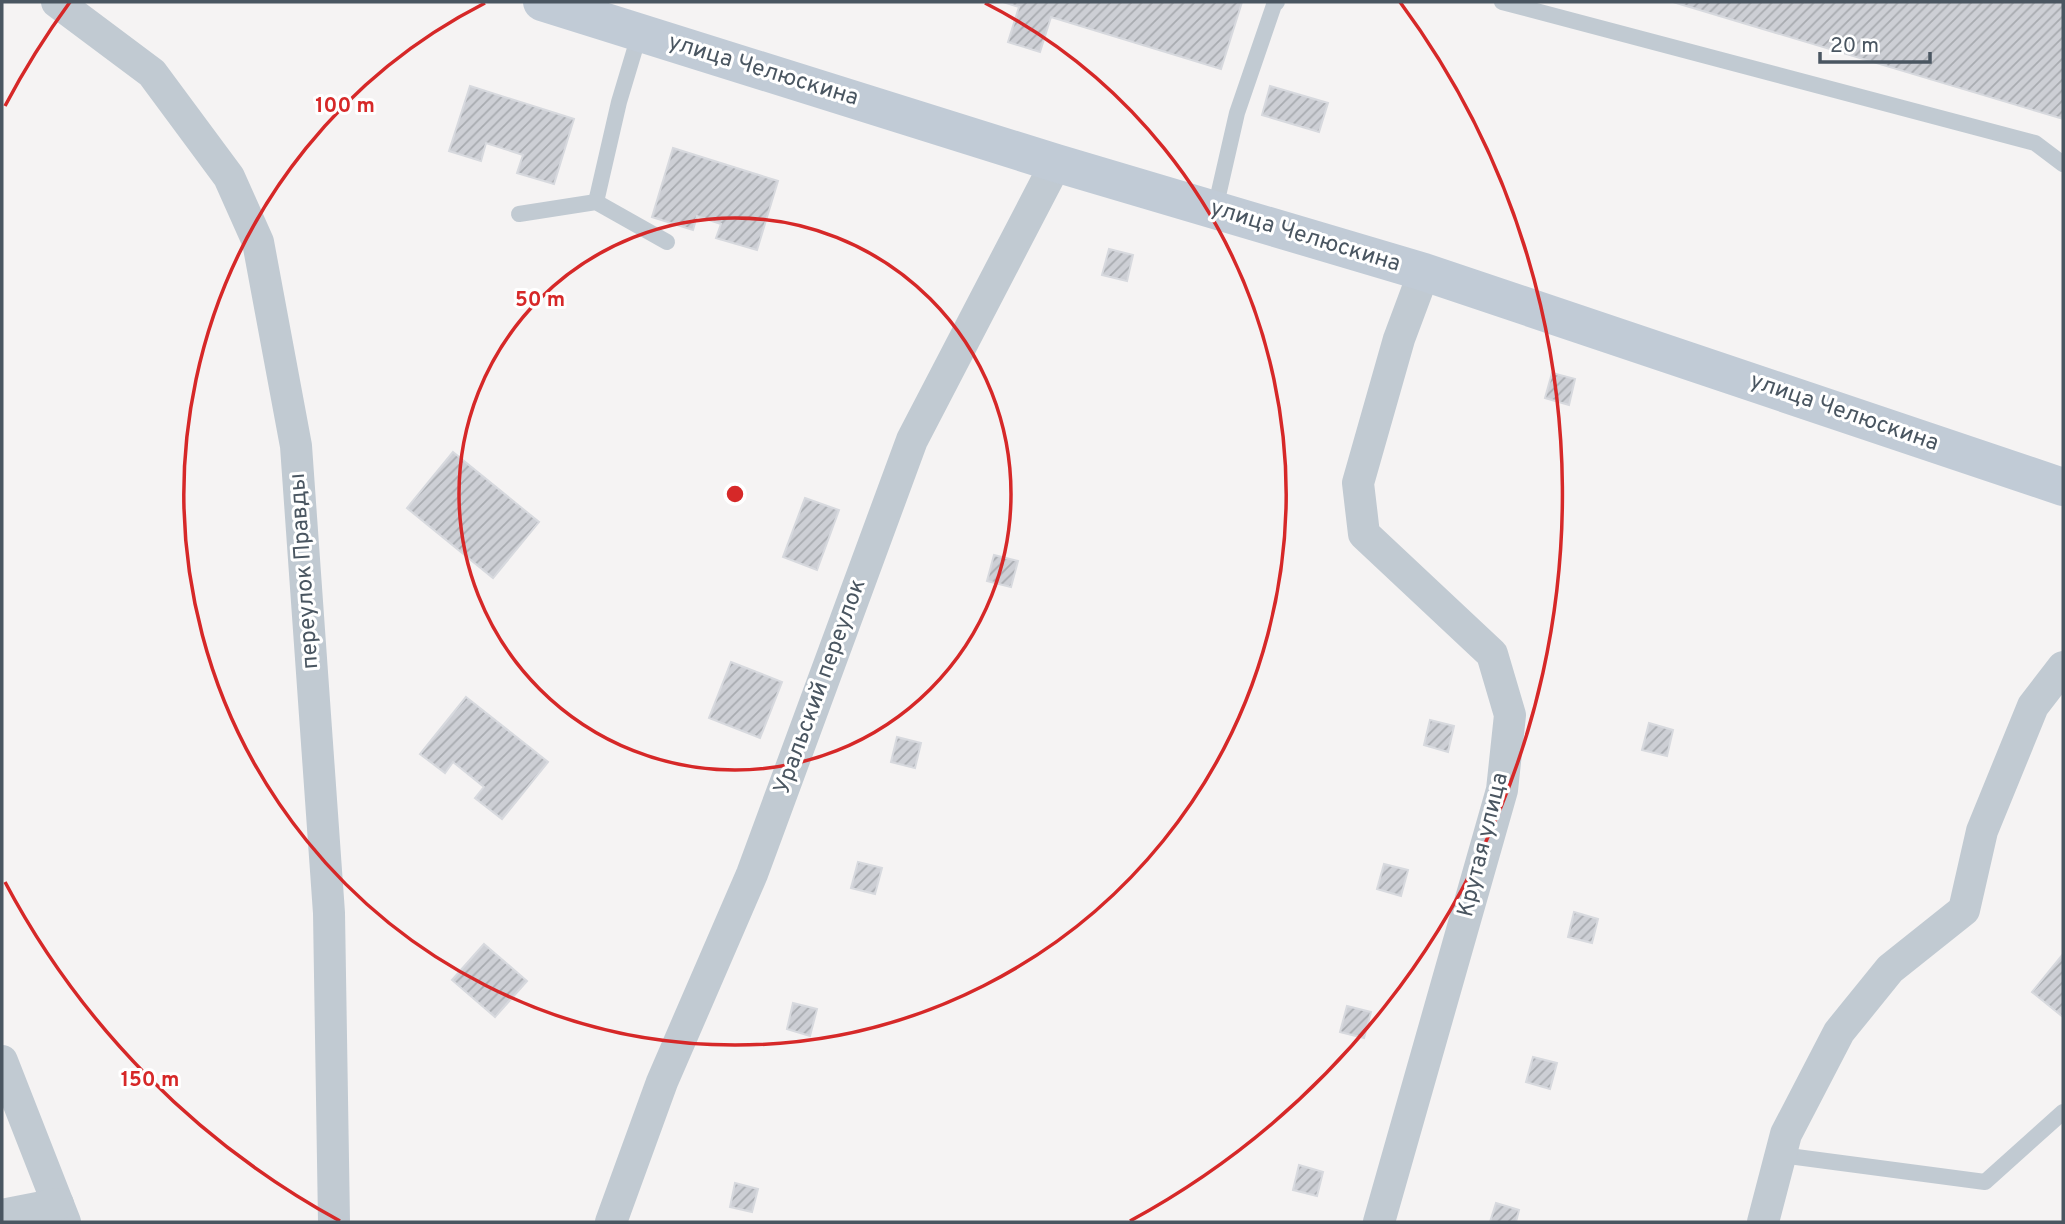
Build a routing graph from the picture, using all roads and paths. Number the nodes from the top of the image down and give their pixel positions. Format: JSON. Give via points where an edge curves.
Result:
{"nodes":[{"id":1,"x":57,"y":2,"type":"edge"},
{"id":2,"x":542,"y":2,"type":"edge"},
{"id":3,"x":1278,"y":2,"type":"edge"},
{"id":4,"x":1502,"y":2,"type":"edge"},
{"id":5,"x":640,"y":32,"type":"junction"},
{"id":6,"x":1056,"y":163,"type":"junction"},
{"id":7,"x":2063,"y":164,"type":"edge"},
{"id":8,"x":596,"y":202,"type":"junction"},
{"id":9,"x":1215,"y":210,"type":"junction"},
{"id":10,"x":519,"y":214,"type":"dead end"},
{"id":11,"x":667,"y":242,"type":"dead end"},
{"id":12,"x":1424,"y":272,"type":"junction"},
{"id":13,"x":2063,"y":487,"type":"edge"},
{"id":14,"x":2063,"y":667,"type":"edge"},
{"id":15,"x":2,"y":1061,"type":"edge"},
{"id":16,"x":2063,"y":1112,"type":"edge"},
{"id":17,"x":1780,"y":1155,"type":"junction"},
{"id":18,"x":62,"y":1213,"type":"edge"},
{"id":19,"x":2,"y":1215,"type":"edge"},
{"id":20,"x":334,"y":1222,"type":"edge"},
{"id":21,"x":611,"y":1222,"type":"edge"},
{"id":22,"x":1379,"y":1222,"type":"edge"},
{"id":23,"x":1763,"y":1222,"type":"edge"}],
"edges":[{"from":1,"to":20,"type":"street","name":"переулок Правды","via":[[152,73],[229,177],[258,242],[296,446],[329,913]]},
{"from":2,"to":5,"type":"main road","name":"улица Челюскина"},
{"from":3,"to":9,"type":"lane","via":[[1237,113]]},
{"from":4,"to":7,"type":"lane","via":[[2035,143]]},
{"from":5,"to":6,"type":"main road","name":"улица Челюскина"},
{"from":5,"to":8,"type":"lane"},
{"from":6,"to":9,"type":"main road","name":"улица Челюскина"},
{"from":6,"to":21,"type":"street","name":"Уральский переулок","via":[[912,440],[752,874],[662,1082]]},
{"from":8,"to":10,"type":"lane"},
{"from":8,"to":11,"type":"lane"},
{"from":9,"to":12,"type":"main road","name":"улица Челюскина"},
{"from":12,"to":13,"type":"main road","name":"улица Челюскина"},
{"from":12,"to":22,"type":"street","name":"Крутая улица","via":[[1399,339],[1358,482],[1364,534],[1492,654],[1510,715],[1502,790]]},
{"from":14,"to":17,"type":"street","via":[[2033,706],[1982,831],[1964,910],[1890,969],[1839,1031],[1786,1134]]},
{"from":15,"to":18,"type":"street"},
{"from":16,"to":17,"type":"lane","via":[[1985,1182]]},
{"from":17,"to":23,"type":"street"},
{"from":18,"to":19,"type":"street"}]}
